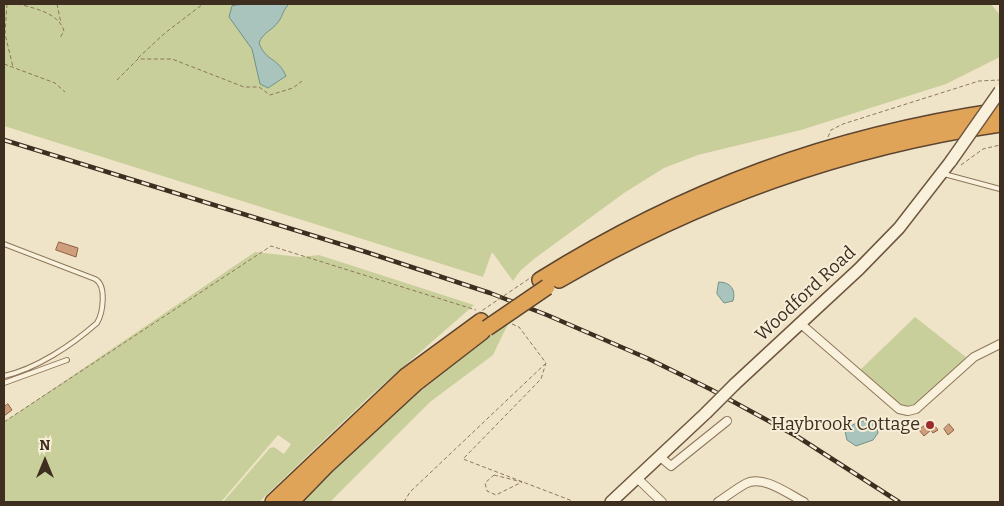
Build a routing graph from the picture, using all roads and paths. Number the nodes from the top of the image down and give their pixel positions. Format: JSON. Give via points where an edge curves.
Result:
{"nodes":[{"id":1,"x":7,"y":4,"type":"edge"},
{"id":2,"x":18,"y":4,"type":"edge"},
{"id":3,"x":57,"y":4,"type":"edge"},
{"id":4,"x":203,"y":4,"type":"edge"},
{"id":5,"x":61,"y":23,"type":"junction"},
{"id":6,"x":60,"y":38,"type":"dead end"},
{"id":7,"x":138,"y":59,"type":"junction"},
{"id":8,"x":4,"y":64,"type":"edge"},
{"id":9,"x":13,"y":68,"type":"dead end"},
{"id":10,"x":116,"y":80,"type":"dead end"},
{"id":11,"x":1000,"y":80,"type":"edge"},
{"id":12,"x":302,"y":81,"type":"dead end"},
{"id":13,"x":1000,"y":91,"type":"edge"},
{"id":14,"x":65,"y":92,"type":"dead end"},
{"id":15,"x":1000,"y":111,"type":"edge"},
{"id":16,"x":1000,"y":124,"type":"edge"},
{"id":17,"x":826,"y":142,"type":"dead end"},
{"id":18,"x":1000,"y":145,"type":"edge"},
{"id":19,"x":942,"y":174,"type":"junction"},
{"id":20,"x":1000,"y":190,"type":"edge"},
{"id":21,"x":4,"y":244,"type":"edge"},
{"id":22,"x":541,"y":280,"type":"junction"},
{"id":23,"x":434,"y":298,"type":"dead end"},
{"id":24,"x":482,"y":321,"type":"junction"},
{"id":25,"x":801,"y":324,"type":"junction"},
{"id":26,"x":1000,"y":344,"type":"edge"},
{"id":27,"x":67,"y":360,"type":"dead end"},
{"id":28,"x":4,"y":376,"type":"edge"},
{"id":29,"x":4,"y":383,"type":"edge"},
{"id":30,"x":727,"y":421,"type":"dead end"},
{"id":31,"x":4,"y":422,"type":"edge"},
{"id":32,"x":659,"y":456,"type":"junction"},
{"id":33,"x":636,"y":477,"type":"junction"},
{"id":34,"x":522,"y":482,"type":"junction"},
{"id":35,"x":273,"y":502,"type":"edge"},
{"id":36,"x":291,"y":502,"type":"edge"},
{"id":37,"x":404,"y":502,"type":"edge"},
{"id":38,"x":575,"y":502,"type":"edge"},
{"id":39,"x":611,"y":502,"type":"edge"},
{"id":40,"x":662,"y":502,"type":"edge"},
{"id":41,"x":718,"y":502,"type":"edge"},
{"id":42,"x":804,"y":502,"type":"edge"}],
"edges":[{"from":1,"to":9,"type":"path","via":[[6,34]]},
{"from":2,"to":5,"type":"path","via":[[50,14]]},
{"from":3,"to":5,"type":"path"},
{"from":4,"to":7,"type":"path"},
{"from":5,"to":6,"type":"path","via":[[64,31]]},
{"from":7,"to":10,"type":"path"},
{"from":7,"to":12,"type":"path","via":[[172,59],[244,86],[259,86],[270,95],[293,88]]},
{"from":8,"to":14,"type":"path","via":[[54,83]]},
{"from":11,"to":17,"type":"path","via":[[979,81],[843,124],[831,130]]},
{"from":13,"to":19,"type":"street","name":"Woodford Road","bridge":true},
{"from":15,"to":22,"type":"highway","via":[[888,132],[774,165],[688,199]]},
{"from":16,"to":22,"type":"highway","via":[[891,145],[777,177],[693,210]]},
{"from":18,"to":19,"type":"path","via":[[983,149]]},
{"from":19,"to":20,"type":"lane"},
{"from":19,"to":25,"type":"street","name":"Woodford Road","via":[[879,249]]},
{"from":21,"to":28,"type":"lane","via":[[100,281],[102,288],[97,323],[48,357]]},
{"from":22,"to":24,"type":"highway"},
{"from":22,"to":24,"type":"path","bridge":true},
{"from":23,"to":31,"type":"path","via":[[271,246]]},
{"from":24,"to":35,"type":"highway","via":[[400,382]]},
{"from":24,"to":36,"type":"highway"},
{"from":25,"to":26,"type":"street","via":[[899,409],[908,411],[916,410],[974,357]]},
{"from":25,"to":32,"type":"street","name":"Woodford Road","bridge":true},
{"from":27,"to":29,"type":"lane"},
{"from":30,"to":32,"type":"street","via":[[671,466]]},
{"from":32,"to":33,"type":"street","name":"Woodford Road"},
{"from":33,"to":39,"type":"street","name":"Woodford Road"},
{"from":33,"to":40,"type":"street"},
{"from":34,"to":34,"type":"path","via":[[496,496],[487,491],[485,483],[494,475]]},
{"from":34,"to":37,"type":"path","via":[[462,459],[541,379],[546,363],[410,492]]},
{"from":34,"to":38,"type":"path"},
{"from":41,"to":42,"type":"street","via":[[746,483],[757,481]]}]}
